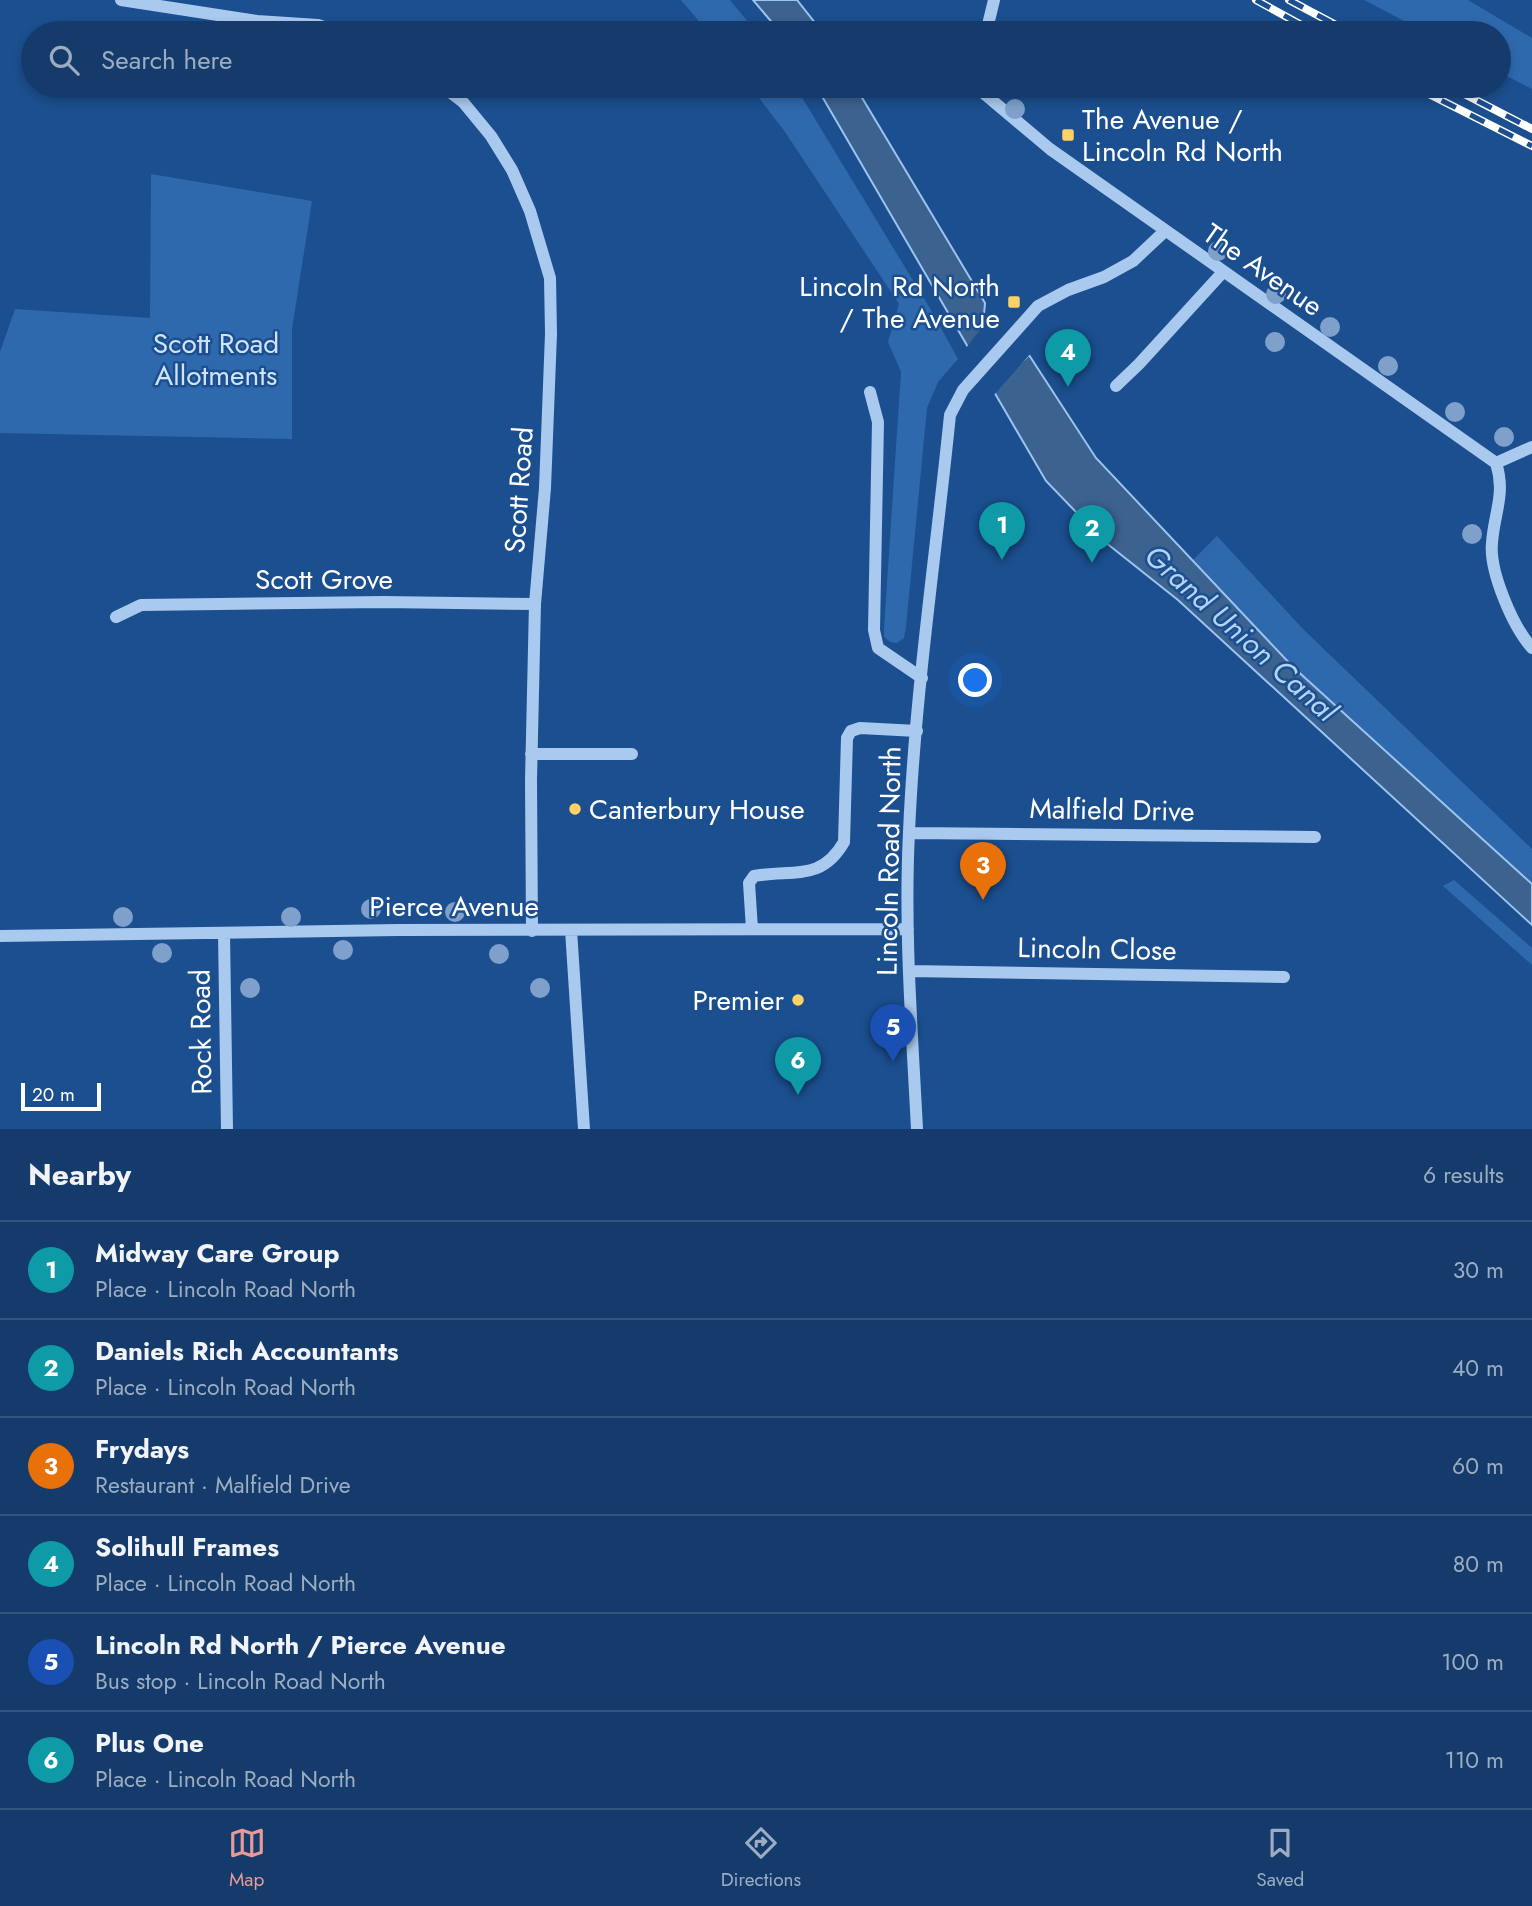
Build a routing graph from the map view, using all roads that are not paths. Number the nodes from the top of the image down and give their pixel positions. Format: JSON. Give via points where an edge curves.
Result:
{"nodes":[{"id":1,"x":121,"y":0,"type":"edge"},
{"id":2,"x":994,"y":0,"type":"edge"},
{"id":3,"x":251,"y":21,"type":"edge"},
{"id":4,"x":989,"y":21,"type":"edge"},
{"id":5,"x":458,"y":98,"type":"edge"},
{"id":6,"x":989,"y":98,"type":"edge"},
{"id":7,"x":1165,"y":231,"type":"junction"},
{"id":8,"x":1223,"y":272,"type":"junction"},
{"id":9,"x":1116,"y":386,"type":"dead end"},
{"id":10,"x":870,"y":392,"type":"dead end"},
{"id":11,"x":1532,"y":447,"type":"edge"},
{"id":12,"x":1496,"y":463,"type":"junction"},
{"id":13,"x":535,"y":604,"type":"junction"},
{"id":14,"x":116,"y":617,"type":"dead end"},
{"id":15,"x":1532,"y":648,"type":"edge"},
{"id":16,"x":922,"y":678,"type":"junction"},
{"id":17,"x":917,"y":731,"type":"junction"},
{"id":18,"x":531,"y":754,"type":"junction"},
{"id":19,"x":632,"y":754,"type":"dead end"},
{"id":20,"x":909,"y":832,"type":"junction"},
{"id":21,"x":1315,"y":837,"type":"dead end"},
{"id":22,"x":752,"y":929,"type":"junction"},
{"id":23,"x":908,"y":929,"type":"junction"},
{"id":24,"x":571,"y":930,"type":"junction"},
{"id":25,"x":532,"y":931,"type":"junction"},
{"id":26,"x":224,"y":933,"type":"junction"},
{"id":27,"x":0,"y":936,"type":"edge"},
{"id":28,"x":909,"y":971,"type":"junction"},
{"id":29,"x":1284,"y":977,"type":"dead end"},
{"id":30,"x":227,"y":1129,"type":"edge"},
{"id":31,"x":584,"y":1129,"type":"edge"},
{"id":32,"x":917,"y":1129,"type":"edge"}],
"edges":[{"from":1,"to":3,"type":"street"},
{"from":2,"to":4,"type":"street"},
{"from":5,"to":13,"type":"street","name":"Scott Road","via":[[491,136],[512,170],[550,278],[545,488]]},
{"from":6,"to":7,"type":"street","name":"The Avenue","via":[[1050,149]]},
{"from":7,"to":8,"type":"street","name":"The Avenue"},
{"from":7,"to":16,"type":"street","name":"Lincoln Road North","via":[[1133,261],[1038,306],[957,398],[950,415]]},
{"from":8,"to":9,"type":"street"},
{"from":8,"to":12,"type":"street","name":"The Avenue"},
{"from":10,"to":16,"type":"street","via":[[878,422],[874,630],[878,648]]},
{"from":11,"to":12,"type":"street"},
{"from":12,"to":15,"type":"street","via":[[1502,482],[1491,548],[1500,586]]},
{"from":13,"to":14,"type":"street","name":"Scott Grove","via":[[141,605]]},
{"from":13,"to":18,"type":"street","name":"Scott Road"},
{"from":16,"to":17,"type":"street","name":"Lincoln Road North"},
{"from":17,"to":20,"type":"street","name":"Lincoln Road North"},
{"from":17,"to":22,"type":"street","via":[[851,731],[847,738],[844,842],[822,867],[754,876],[749,883]]},
{"from":18,"to":19,"type":"street"},
{"from":18,"to":25,"type":"street","name":"Scott Road"},
{"from":20,"to":21,"type":"street","name":"Malfield Drive"},
{"from":20,"to":23,"type":"street","name":"Lincoln Road North"},
{"from":22,"to":23,"type":"street","name":"Pierce Avenue"},
{"from":22,"to":24,"type":"street","name":"Pierce Avenue"},
{"from":23,"to":28,"type":"street","name":"Lincoln Road North"},
{"from":24,"to":25,"type":"street","name":"Pierce Avenue"},
{"from":24,"to":31,"type":"street"},
{"from":25,"to":26,"type":"street","name":"Pierce Avenue"},
{"from":26,"to":27,"type":"street","name":"Pierce Avenue"},
{"from":26,"to":30,"type":"street","name":"Rock Road"},
{"from":28,"to":29,"type":"street","name":"Lincoln Close"},
{"from":28,"to":32,"type":"street","name":"Lincoln Road North"}]}
